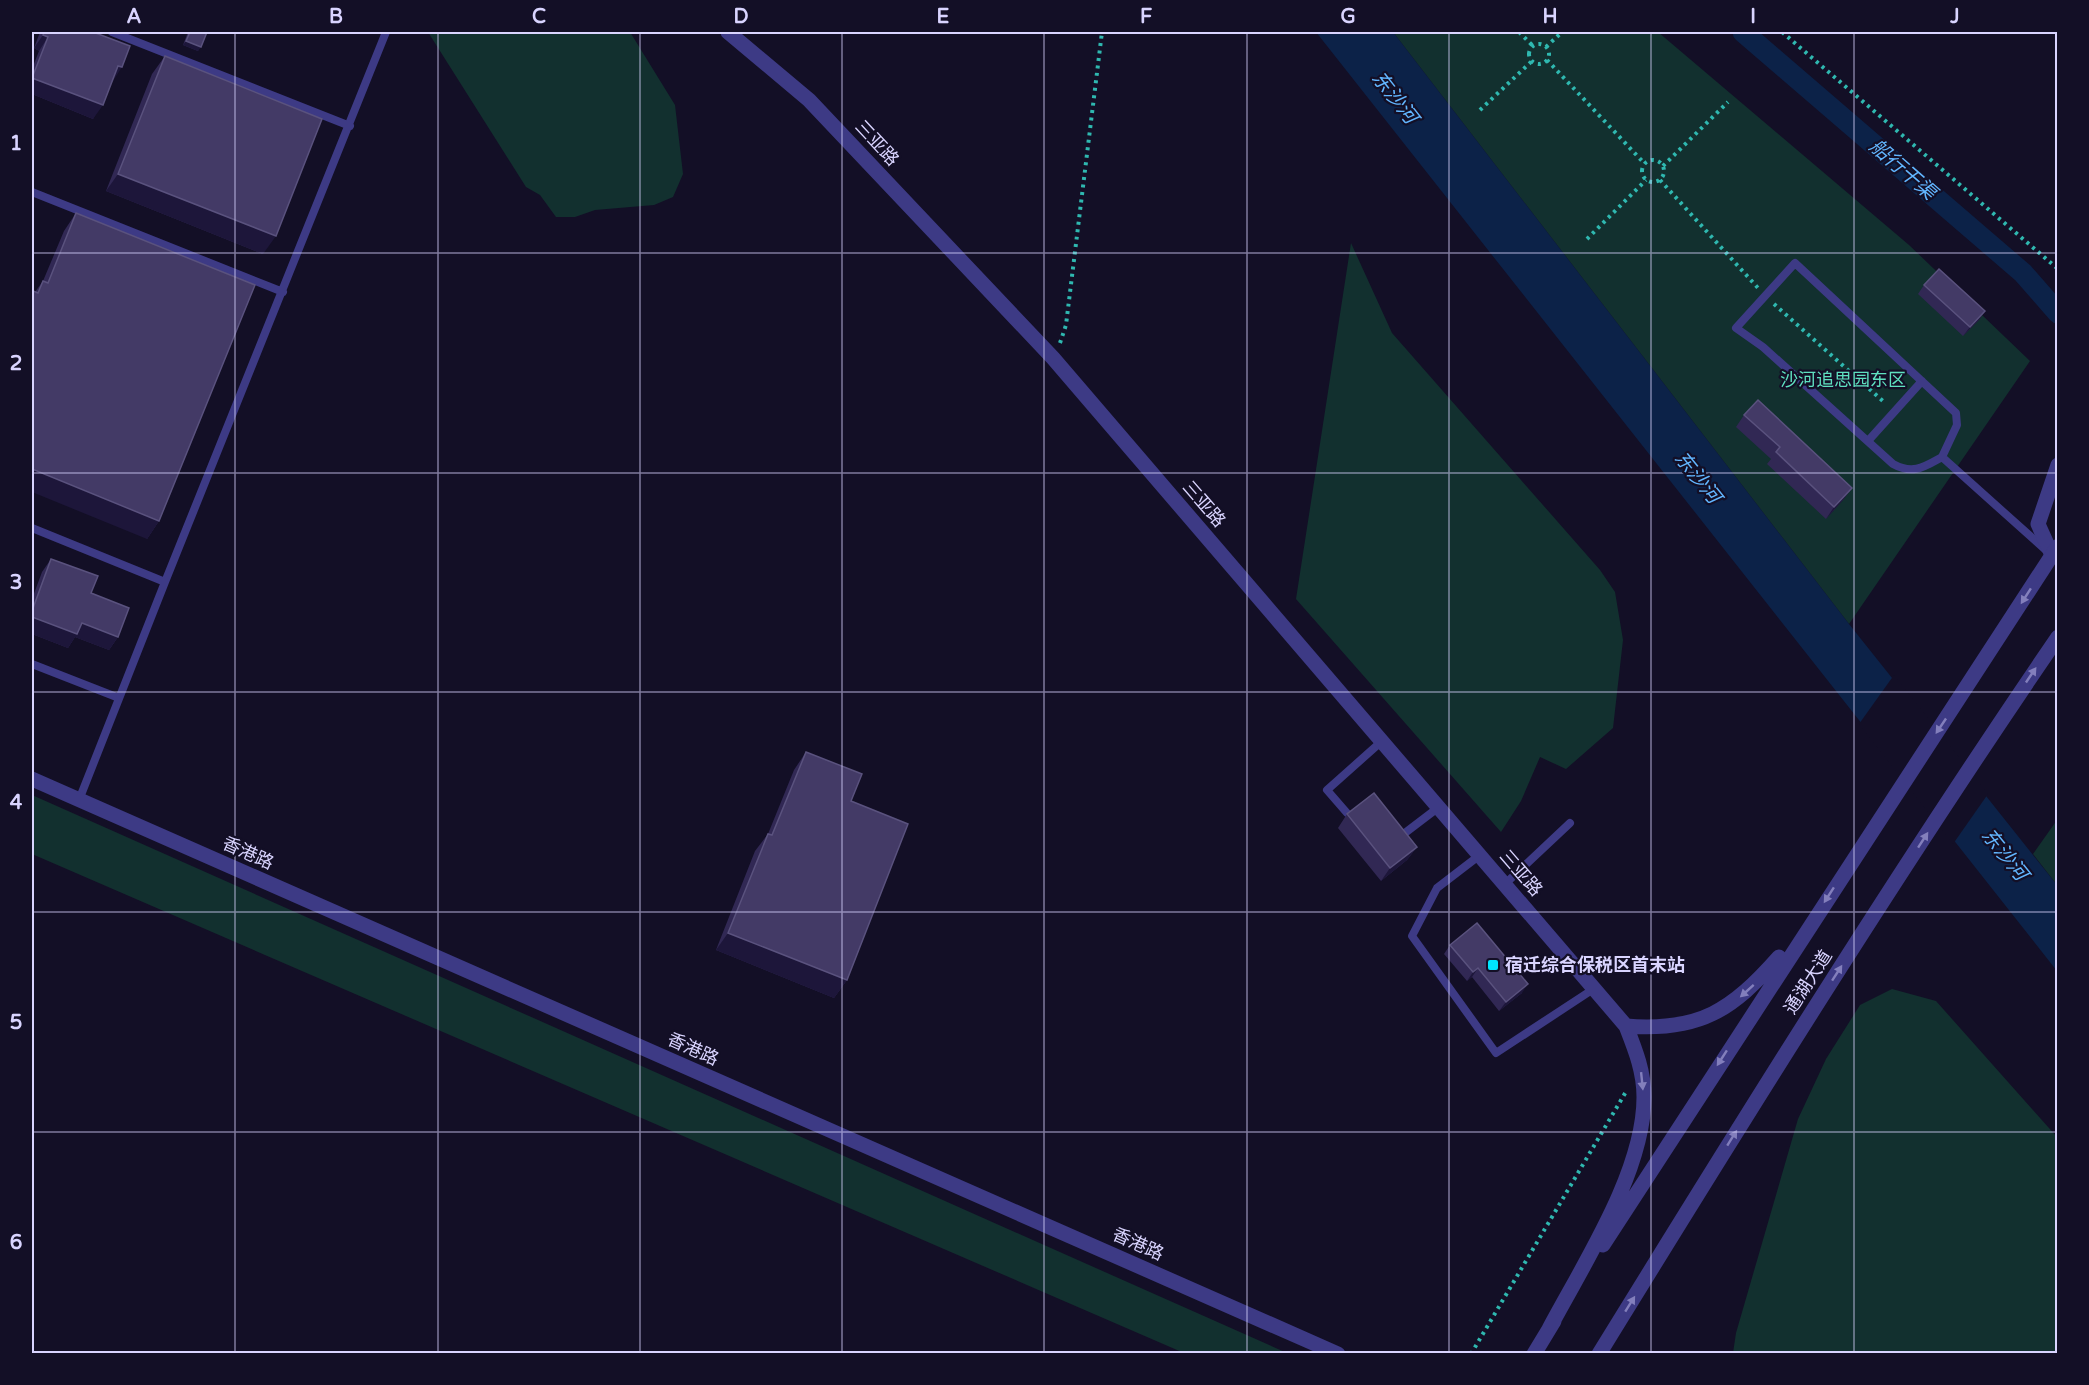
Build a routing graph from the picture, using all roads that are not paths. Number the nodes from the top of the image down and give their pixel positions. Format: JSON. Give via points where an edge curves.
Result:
{"nodes":[{"id":1,"x":112,"y":32,"type":"edge"},
{"id":2,"x":386,"y":32,"type":"edge"},
{"id":3,"x":728,"y":32,"type":"edge"},
{"id":4,"x":350,"y":126,"type":"junction"},
{"id":5,"x":32,"y":192,"type":"edge"},
{"id":6,"x":282,"y":292,"type":"junction"},
{"id":7,"x":1922,"y":381,"type":"junction"},
{"id":8,"x":1868,"y":441,"type":"junction"},
{"id":9,"x":1942,"y":457,"type":"junction"},
{"id":10,"x":2058,"y":465,"type":"edge"},
{"id":11,"x":32,"y":528,"type":"edge"},
{"id":12,"x":2056,"y":554,"type":"edge"},
{"id":13,"x":165,"y":582,"type":"junction"},
{"id":14,"x":2058,"y":637,"type":"edge"},
{"id":15,"x":32,"y":664,"type":"edge"},
{"id":16,"x":119,"y":698,"type":"junction"},
{"id":17,"x":1382,"y":741,"type":"junction"},
{"id":18,"x":32,"y":779,"type":"edge"},
{"id":19,"x":79,"y":800,"type":"junction"},
{"id":20,"x":1439,"y":807,"type":"junction"},
{"id":21,"x":1347,"y":813,"type":"edge"},
{"id":22,"x":1570,"y":823,"type":"dead end"},
{"id":23,"x":1396,"y":840,"type":"edge"},
{"id":24,"x":1480,"y":855,"type":"junction"},
{"id":25,"x":1505,"y":884,"type":"junction"},
{"id":26,"x":1815,"y":916,"type":"junction"},
{"id":27,"x":1595,"y":988,"type":"junction"},
{"id":28,"x":1626,"y":1026,"type":"junction"},
{"id":29,"x":1549,"y":1329,"type":"junction"},
{"id":30,"x":1338,"y":1353,"type":"edge"},
{"id":31,"x":1534,"y":1353,"type":"edge"},
{"id":32,"x":1599,"y":1353,"type":"edge"}],
"edges":[{"from":1,"to":4,"type":"lane"},
{"from":2,"to":4,"type":"lane"},
{"from":3,"to":17,"type":"street","name":"三亚路","via":[[809,100],[1053,358]]},
{"from":4,"to":6,"type":"lane"},
{"from":5,"to":6,"type":"lane"},
{"from":6,"to":13,"type":"lane"},
{"from":7,"to":8,"type":"lane"},
{"from":7,"to":8,"type":"lane","via":[[1795,263],[1736,328],[1763,347]]},
{"from":7,"to":9,"type":"lane","via":[[1956,412],[1954,436]]},
{"from":8,"to":9,"type":"lane","via":[[1905,471],[1918,470]]},
{"from":9,"to":12,"type":"lane"},
{"from":10,"to":12,"type":"street","via":[[2038,524]]},
{"from":11,"to":13,"type":"lane"},
{"from":12,"to":26,"type":"street","name":"通湖大道","one_way":true},
{"from":13,"to":16,"type":"lane"},
{"from":32,"to":14,"type":"street","name":"通湖大道","one_way":true,"via":[[1739,1127]]},
{"from":15,"to":16,"type":"lane"},
{"from":16,"to":19,"type":"lane"},
{"from":17,"to":20,"type":"street","name":"三亚路"},
{"from":17,"to":21,"type":"lane","via":[[1327,790]]},
{"from":18,"to":19,"type":"street","name":"香港路"},
{"from":19,"to":30,"type":"street","name":"香港路"},
{"from":20,"to":23,"type":"lane"},
{"from":20,"to":24,"type":"street","name":"三亚路"},
{"from":22,"to":25,"type":"lane"},
{"from":24,"to":25,"type":"street","name":"三亚路"},
{"from":24,"to":27,"type":"lane","via":[[1437,888],[1412,936],[1496,1053]]},
{"from":25,"to":27,"type":"street","name":"三亚路"},
{"from":26,"to":28,"type":"street","one_way":true,"via":[[1733,1004],[1708,1018],[1676,1025]]},
{"from":26,"to":29,"type":"street","name":"通湖大道","one_way":true},
{"from":27,"to":28,"type":"street","name":"三亚路"},
{"from":28,"to":29,"type":"street","name":"三亚路","one_way":true,"via":[[1641,1066],[1644,1097],[1632,1165]]},
{"from":29,"to":31,"type":"street","name":"通湖大道"}]}
